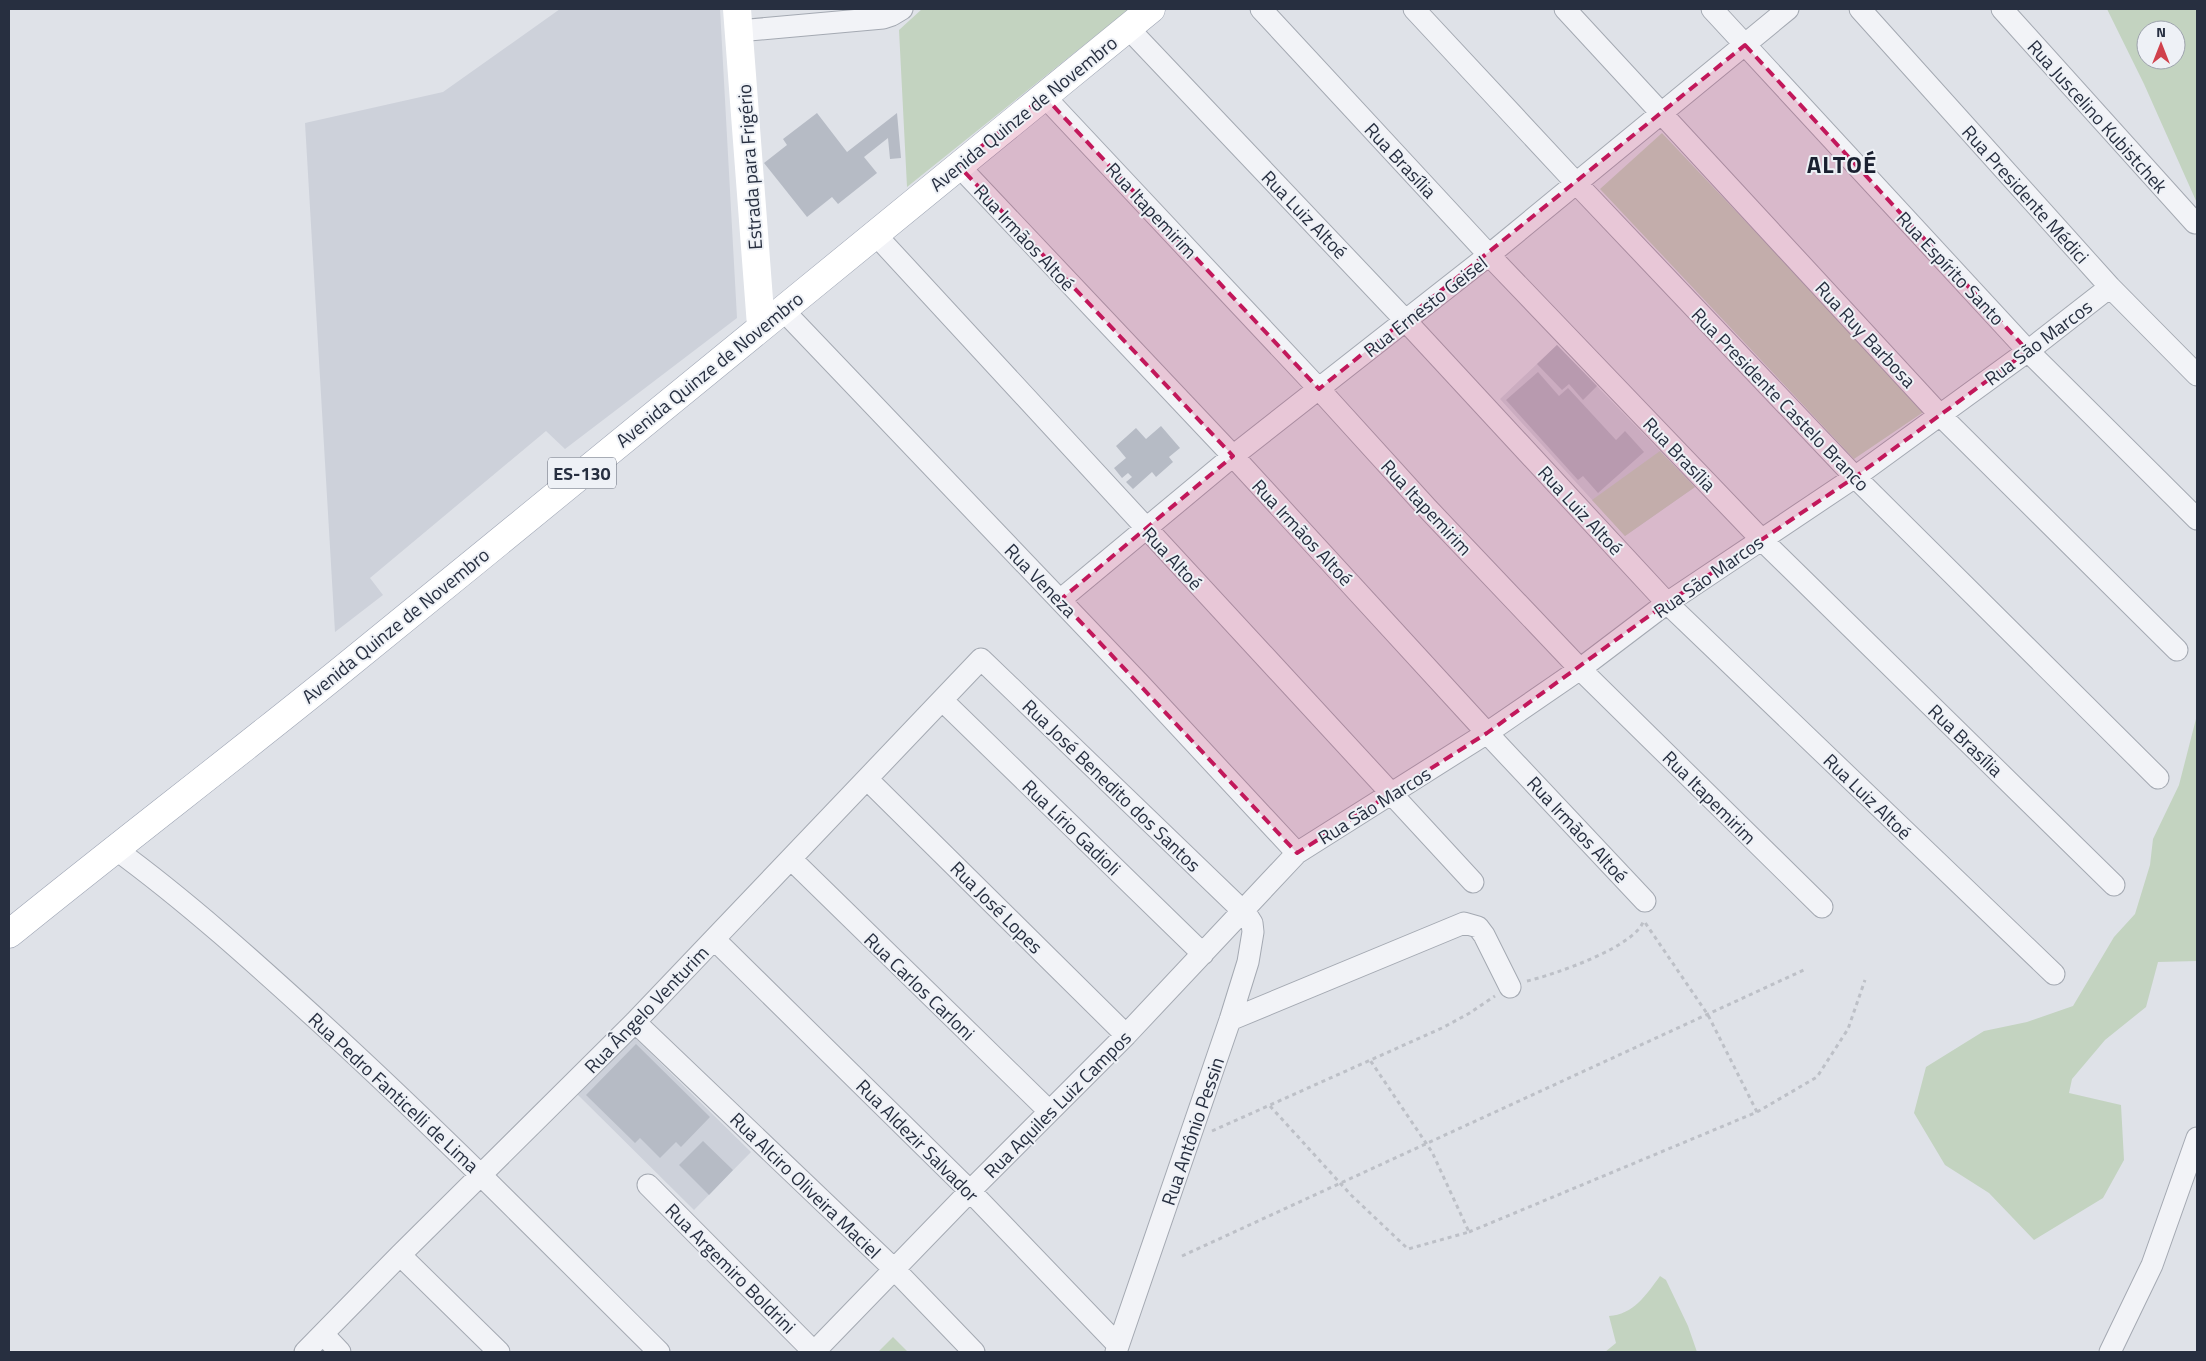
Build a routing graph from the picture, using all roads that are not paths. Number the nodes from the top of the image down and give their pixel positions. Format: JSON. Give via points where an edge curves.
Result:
{"nodes":[{"id":1,"x":902,"y":9,"type":"edge"},
{"id":2,"x":1151,"y":9,"type":"edge"},
{"id":3,"x":1261,"y":9,"type":"edge"},
{"id":4,"x":1414,"y":9,"type":"edge"},
{"id":5,"x":1565,"y":9,"type":"edge"},
{"id":6,"x":1712,"y":9,"type":"edge"},
{"id":7,"x":1788,"y":9,"type":"edge"},
{"id":8,"x":1860,"y":9,"type":"edge"},
{"id":9,"x":2002,"y":9,"type":"edge"},
{"id":10,"x":811,"y":17,"type":"edge"},
{"id":11,"x":737,"y":20,"type":"edge"},
{"id":12,"x":1128,"y":28,"type":"junction"},
{"id":13,"x":1745,"y":44,"type":"junction"},
{"id":14,"x":1044,"y":96,"type":"junction"},
{"id":15,"x":1660,"y":113,"type":"junction"},
{"id":16,"x":958,"y":165,"type":"junction"},
{"id":17,"x":1577,"y":184,"type":"junction"},
{"id":18,"x":2195,"y":223,"type":"dead end"},
{"id":19,"x":874,"y":233,"type":"junction"},
{"id":20,"x":1489,"y":255,"type":"junction"},
{"id":21,"x":2110,"y":287,"type":"junction"},
{"id":22,"x":782,"y":309,"type":"junction"},
{"id":23,"x":1406,"y":320,"type":"junction"},
{"id":24,"x":761,"y":326,"type":"junction"},
{"id":25,"x":2028,"y":351,"type":"junction"},
{"id":26,"x":2197,"y":375,"type":"edge"},
{"id":27,"x":1320,"y":389,"type":"junction"},
{"id":28,"x":1940,"y":415,"type":"junction"},
{"id":29,"x":1232,"y":456,"type":"junction"},
{"id":30,"x":1855,"y":477,"type":"junction"},
{"id":31,"x":2197,"y":519,"type":"edge"},
{"id":32,"x":1146,"y":529,"type":"junction"},
{"id":33,"x":1761,"y":539,"type":"junction"},
{"id":34,"x":1060,"y":600,"type":"junction"},
{"id":35,"x":1667,"y":603,"type":"junction"},
{"id":36,"x":2177,"y":650,"type":"dead end"},
{"id":37,"x":981,"y":659,"type":"joint"},
{"id":38,"x":1580,"y":669,"type":"junction"},
{"id":39,"x":942,"y":700,"type":"junction"},
{"id":40,"x":1488,"y":733,"type":"junction"},
{"id":41,"x":2158,"y":778,"type":"dead end"},
{"id":42,"x":867,"y":779,"type":"junction"},
{"id":43,"x":1392,"y":794,"type":"junction"},
{"id":44,"x":114,"y":848,"type":"junction"},
{"id":45,"x":1297,"y":853,"type":"junction"},
{"id":46,"x":791,"y":859,"type":"junction"},
{"id":47,"x":1474,"y":882,"type":"dead end"},
{"id":48,"x":2114,"y":885,"type":"dead end"},
{"id":49,"x":1822,"y":907,"type":"dead end"},
{"id":50,"x":1243,"y":911,"type":"junction"},
{"id":51,"x":1645,"y":911,"type":"road end"},
{"id":52,"x":9,"y":934,"type":"edge"},
{"id":53,"x":714,"y":939,"type":"junction"},
{"id":54,"x":1203,"y":954,"type":"junction"},
{"id":55,"x":2054,"y":974,"type":"dead end"},
{"id":56,"x":1510,"y":987,"type":"road end"},
{"id":57,"x":1230,"y":1020,"type":"junction"},
{"id":58,"x":635,"y":1022,"type":"junction"},
{"id":59,"x":1126,"y":1035,"type":"junction"},
{"id":60,"x":1049,"y":1111,"type":"junction"},
{"id":61,"x":2197,"y":1138,"type":"edge"},
{"id":62,"x":480,"y":1175,"type":"junction"},
{"id":63,"x":648,"y":1185,"type":"dead end"},
{"id":64,"x":970,"y":1191,"type":"junction"},
{"id":65,"x":400,"y":1254,"type":"junction"},
{"id":66,"x":894,"y":1270,"type":"junction"},
{"id":67,"x":323,"y":1334,"type":"junction"},
{"id":68,"x":1117,"y":1348,"type":"edge"},
{"id":69,"x":305,"y":1352,"type":"edge"},
{"id":70,"x":340,"y":1352,"type":"edge"},
{"id":71,"x":499,"y":1352,"type":"edge"},
{"id":72,"x":658,"y":1352,"type":"edge"},
{"id":73,"x":814,"y":1352,"type":"edge"},
{"id":74,"x":974,"y":1352,"type":"edge"},
{"id":75,"x":2110,"y":1352,"type":"edge"}],
"edges":[{"from":1,"to":10,"type":"street","via":[[883,18]]},
{"from":2,"to":12,"type":"main road","name":"Avenida Quinze de Novembro","number":"ES-130"},
{"from":3,"to":20,"type":"street","name":"Rua Brasília"},
{"from":4,"to":17,"type":"street","name":"Rua Presidente Castelo Branco"},
{"from":5,"to":15,"type":"street","name":"Rua Ruy Barbosa"},
{"from":6,"to":13,"type":"street","name":"Rua Espírito Santo"},
{"from":7,"to":13,"type":"street","name":"Rua Ernesto Geisel"},
{"from":8,"to":21,"type":"street","name":"Rua Presidente Médici"},
{"from":9,"to":18,"type":"street","name":"Rua Juscelino Kubistchek"},
{"from":10,"to":11,"type":"street"},
{"from":11,"to":24,"type":"main road","name":"Estrada para Frigério"},
{"from":12,"to":14,"type":"main road","name":"Avenida Quinze de Novembro","number":"ES-130"},
{"from":12,"to":23,"type":"street","name":"Rua Luiz Altoé"},
{"from":13,"to":15,"type":"street","name":"Rua Ernesto Geisel"},
{"from":13,"to":25,"type":"street","name":"Rua Espírito Santo"},
{"from":14,"to":16,"type":"main road","name":"Avenida Quinze de Novembro","number":"ES-130"},
{"from":14,"to":27,"type":"street","name":"Rua Itapemirim"},
{"from":15,"to":17,"type":"street","name":"Rua Ernesto Geisel"},
{"from":15,"to":28,"type":"street","name":"Rua Ruy Barbosa"},
{"from":16,"to":19,"type":"main road","name":"Avenida Quinze de Novembro","number":"ES-130"},
{"from":16,"to":29,"type":"street","name":"Rua Irmãos Altoé"},
{"from":17,"to":20,"type":"street","name":"Rua Ernesto Geisel"},
{"from":17,"to":30,"type":"street","name":"Rua Presidente Castelo Branco"},
{"from":19,"to":22,"type":"main road","name":"Avenida Quinze de Novembro","number":"ES-130"},
{"from":19,"to":32,"type":"street","name":"Rua Altoé"},
{"from":20,"to":23,"type":"street","name":"Rua Ernesto Geisel"},
{"from":20,"to":33,"type":"street","name":"Rua Brasília"},
{"from":21,"to":25,"type":"street","name":"Rua São Marcos"},
{"from":21,"to":26,"type":"street","name":"Rua Presidente Médici"},
{"from":22,"to":24,"type":"main road","name":"Avenida Quinze de Novembro","number":"ES-130"},
{"from":22,"to":34,"type":"street","name":"Rua Veneza"},
{"from":23,"to":27,"type":"street","name":"Rua Ernesto Geisel"},
{"from":23,"to":35,"type":"street","name":"Rua Luiz Altoé"},
{"from":24,"to":44,"type":"main road","name":"Avenida Quinze de Novembro","number":"ES-130","via":[[341,670]]},
{"from":25,"to":28,"type":"street","name":"Rua São Marcos"},
{"from":25,"to":31,"type":"street","name":"Rua Espírito Santo"},
{"from":27,"to":29,"type":"street","name":"Rua Ernesto Geisel"},
{"from":27,"to":38,"type":"street","name":"Rua Itapemirim","via":[[1428,509]]},
{"from":28,"to":30,"type":"street","name":"Rua São Marcos"},
{"from":28,"to":36,"type":"street","name":"Rua Ruy Barbosa"},
{"from":29,"to":32,"type":"street","name":"Rua Ernesto Geisel"},
{"from":29,"to":40,"type":"street","name":"Rua Irmãos Altoé"},
{"from":30,"to":33,"type":"street","name":"Rua São Marcos"},
{"from":30,"to":41,"type":"street","name":"Rua Presidente Castelo Branco"},
{"from":32,"to":34,"type":"street","name":"Rua Ernesto Geisel"},
{"from":32,"to":43,"type":"street","name":"Rua Altoé"},
{"from":33,"to":35,"type":"street","name":"Rua São Marcos"},
{"from":33,"to":48,"type":"street","name":"Rua Brasília"},
{"from":34,"to":45,"type":"street","name":"Rua Veneza"},
{"from":35,"to":38,"type":"street","name":"Rua São Marcos"},
{"from":35,"to":55,"type":"street","name":"Rua Luiz Altoé"},
{"from":37,"to":39,"type":"street","name":"Rua Ângelo Venturim"},
{"from":37,"to":50,"type":"street","name":"Rua José Benedito dos Santos"},
{"from":38,"to":40,"type":"street","name":"Rua São Marcos"},
{"from":38,"to":49,"type":"street","name":"Rua Itapemirim"},
{"from":39,"to":42,"type":"street","name":"Rua Ângelo Venturim"},
{"from":39,"to":54,"type":"street","name":"Rua Lírio Gadioli"},
{"from":40,"to":43,"type":"street","name":"Rua São Marcos"},
{"from":40,"to":51,"type":"street","name":"Rua Irmãos Altoé"},
{"from":42,"to":46,"type":"street","name":"Rua Ângelo Venturim"},
{"from":42,"to":59,"type":"street","name":"Rua José Lopes"},
{"from":43,"to":45,"type":"street","name":"Rua São Marcos"},
{"from":43,"to":47,"type":"street","name":"Rua Altoé"},
{"from":44,"to":52,"type":"main road","name":"Avenida Quinze de Novembro","number":"ES-130"},
{"from":44,"to":62,"type":"street","name":"Rua Pedro Fanticelli de Lima","via":[[236,946]]},
{"from":45,"to":50,"type":"street","name":"Rua Aquiles Luiz Campos"},
{"from":46,"to":53,"type":"street","name":"Rua Ângelo Venturim"},
{"from":46,"to":60,"type":"street","name":"Rua Carlos Carloni"},
{"from":50,"to":54,"type":"street","name":"Rua Aquiles Luiz Campos"},
{"from":50,"to":57,"type":"street","name":"Rua Antônio Pessin","via":[[1252,923],[1252,944]]},
{"from":53,"to":58,"type":"street","name":"Rua Ângelo Venturim"},
{"from":53,"to":64,"type":"street","name":"Rua Aldezir Salvador"},
{"from":54,"to":59,"type":"street","name":"Rua Aquiles Luiz Campos"},
{"from":56,"to":57,"type":"street","via":[[1484,935],[1478,927],[1464,923]]},
{"from":57,"to":68,"type":"street","name":"Rua Antônio Pessin"},
{"from":58,"to":62,"type":"street","name":"Rua Ângelo Venturim"},
{"from":58,"to":66,"type":"street","name":"Rua Alciro Oliveira Maciel"},
{"from":59,"to":60,"type":"street","name":"Rua Aquiles Luiz Campos"},
{"from":60,"to":64,"type":"street","name":"Rua Aquiles Luiz Campos"},
{"from":61,"to":75,"type":"street","via":[[2152,1265]]},
{"from":62,"to":65,"type":"street","name":"Rua Ângelo Venturim"},
{"from":62,"to":72,"type":"street","name":"Rua Pedro Fanticelli de Lima"},
{"from":63,"to":73,"type":"street","name":"Rua Argemiro Boldrini"},
{"from":64,"to":66,"type":"street","name":"Rua Aquiles Luiz Campos"},
{"from":64,"to":68,"type":"street","name":"Rua Aldezir Salvador"},
{"from":65,"to":67,"type":"street","name":"Rua Ângelo Venturim"},
{"from":65,"to":71,"type":"street"},
{"from":66,"to":73,"type":"street","name":"Rua Aquiles Luiz Campos"},
{"from":66,"to":74,"type":"street","name":"Rua Alciro Oliveira Maciel"},
{"from":67,"to":69,"type":"street","name":"Rua Ângelo Venturim"},
{"from":67,"to":70,"type":"street"}]}
